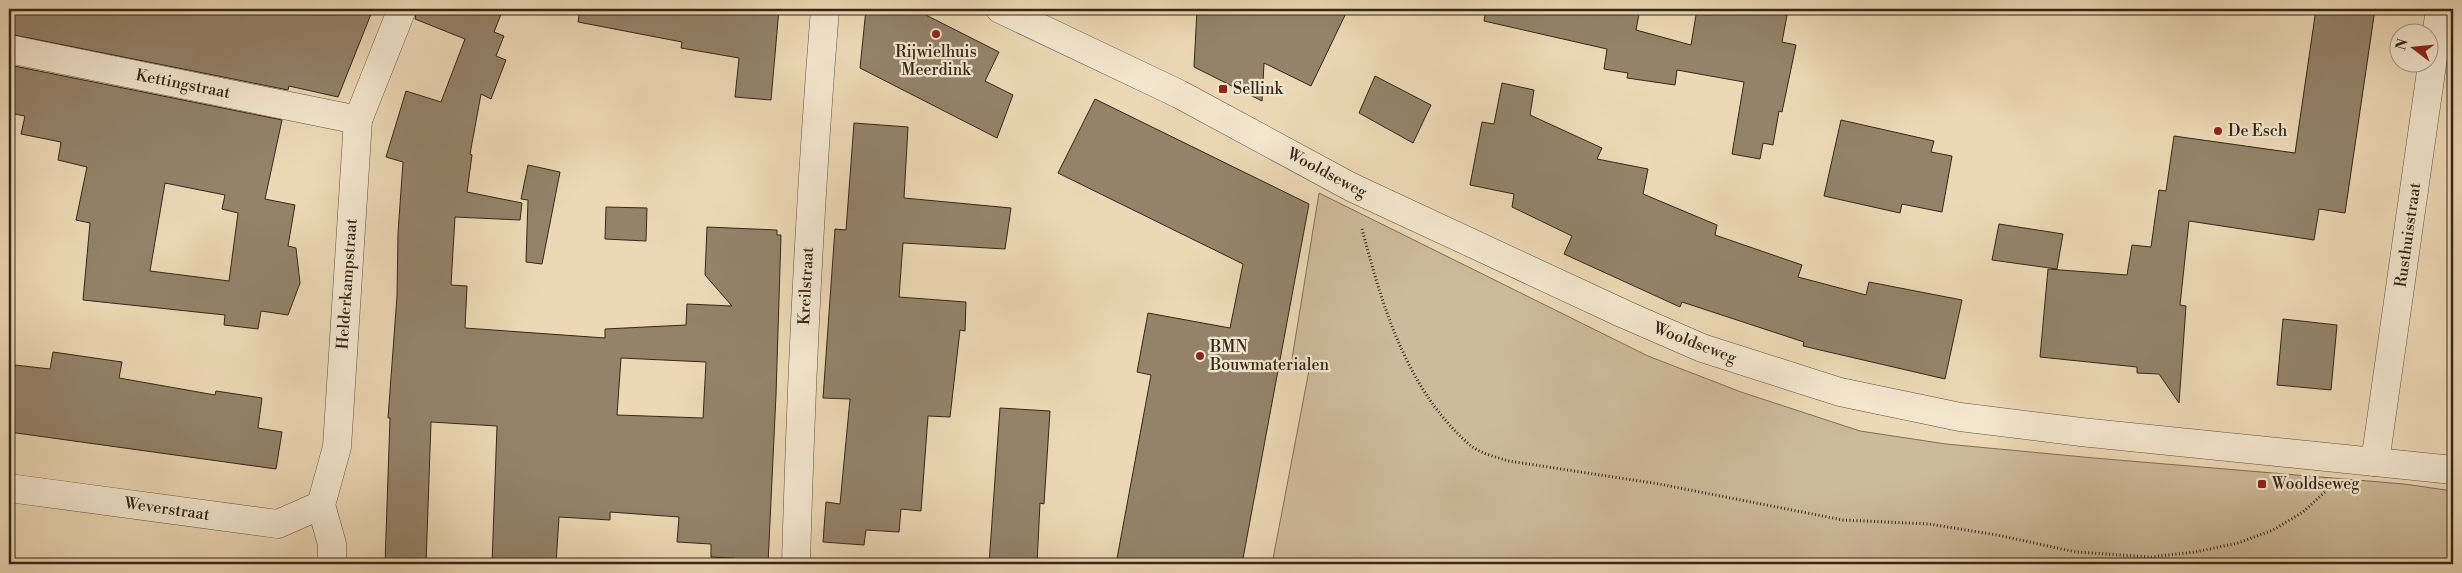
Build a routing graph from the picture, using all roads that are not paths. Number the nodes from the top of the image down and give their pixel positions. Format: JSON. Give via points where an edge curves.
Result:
{"nodes":[{"id":1,"x":402,"y":9,"type":"edge"},
{"id":2,"x":825,"y":9,"type":"edge"},
{"id":3,"x":1000,"y":9,"type":"edge"},
{"id":4,"x":2440,"y":9,"type":"edge"},
{"id":5,"x":9,"y":49,"type":"edge"},
{"id":6,"x":358,"y":120,"type":"junction"},
{"id":7,"x":2375,"y":462,"type":"junction"},
{"id":8,"x":2453,"y":470,"type":"edge"},
{"id":9,"x":9,"y":488,"type":"edge"},
{"id":10,"x":321,"y":506,"type":"junction"},
{"id":11,"x":332,"y":564,"type":"edge"},
{"id":12,"x":796,"y":564,"type":"edge"}],
"edges":[{"from":1,"to":6,"type":"street","name":"Helderkampstraat"},
{"from":2,"to":12,"type":"street","name":"Kreilstraat","via":[[802,359]]},
{"from":3,"to":7,"type":"street","name":"Wooldseweg","via":[[1180,94],[1351,187],[1702,348],[1840,392],[1960,417]]},
{"from":4,"to":7,"type":"street","name":"Rusthuisstraat"},
{"from":5,"to":6,"type":"street","name":"Kettingstraat"},
{"from":6,"to":10,"type":"street","name":"Helderkampstraat","via":[[337,446]]},
{"from":7,"to":8,"type":"street","name":"Wooldseweg"},
{"from":9,"to":10,"type":"street","name":"Weverstraat","via":[[278,524]]},
{"from":10,"to":11,"type":"street","via":[[332,544]]}]}
